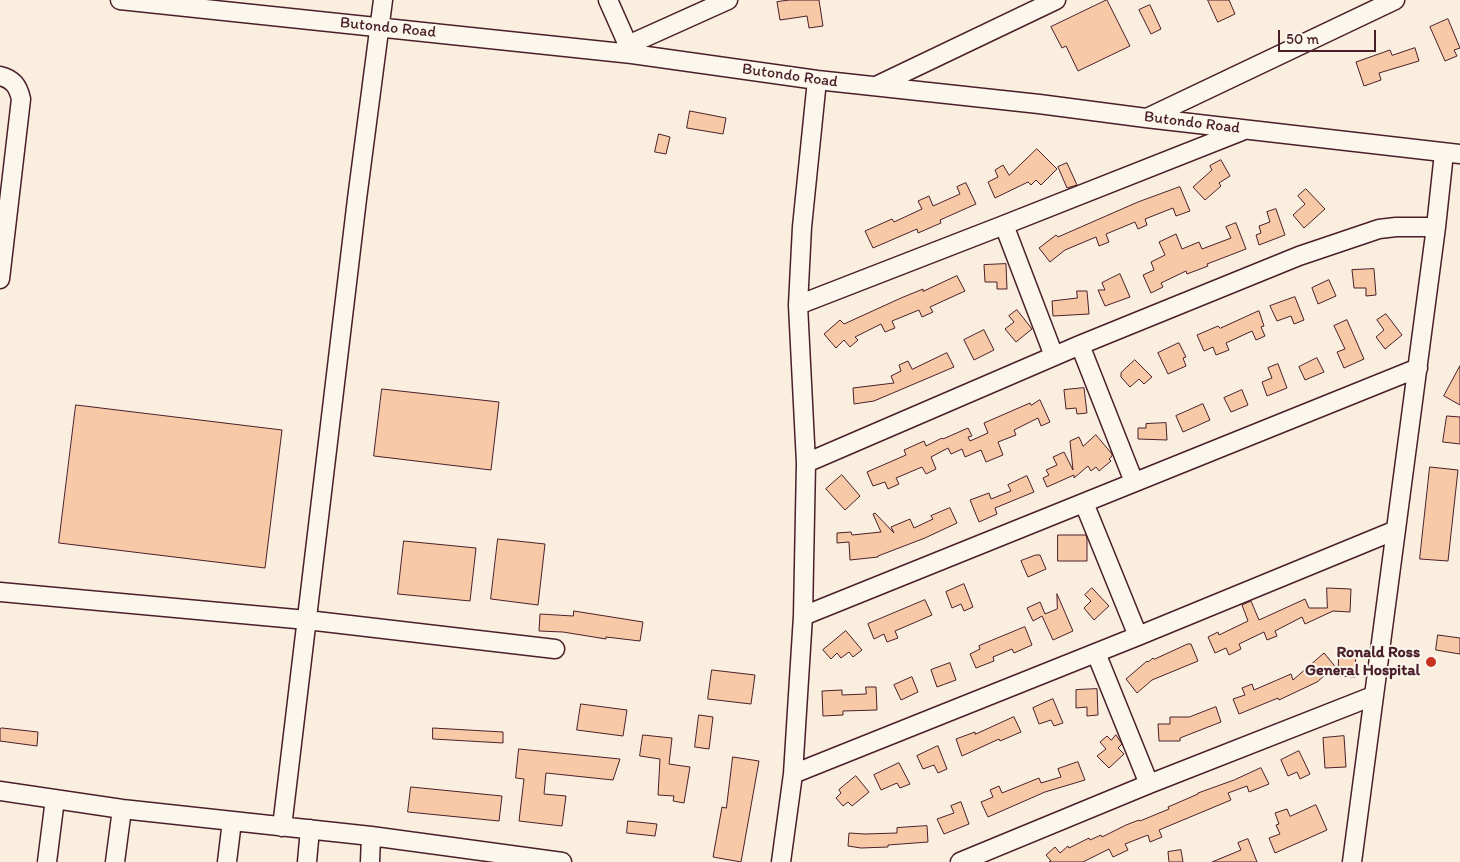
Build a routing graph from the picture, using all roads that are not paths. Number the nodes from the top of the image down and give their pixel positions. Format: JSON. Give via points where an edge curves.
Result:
{"nodes":[{"id":1,"x":120,"y":0,"type":"edge"},
{"id":2,"x":383,"y":0,"type":"edge"},
{"id":3,"x":608,"y":0,"type":"edge"},
{"id":4,"x":728,"y":0,"type":"edge"},
{"id":5,"x":1056,"y":0,"type":"edge"},
{"id":6,"x":1395,"y":0,"type":"edge"},
{"id":7,"x":380,"y":28,"type":"junction"},
{"id":8,"x":630,"y":49,"type":"junction"},
{"id":9,"x":0,"y":76,"type":"edge"},
{"id":10,"x":817,"y":80,"type":"junction"},
{"id":11,"x":876,"y":87,"type":"junction"},
{"id":12,"x":1146,"y":118,"type":"junction"},
{"id":13,"x":1244,"y":130,"type":"junction"},
{"id":14,"x":1452,"y":154,"type":"edge"},
{"id":15,"x":1004,"y":225,"type":"junction"},
{"id":16,"x":1436,"y":227,"type":"junction"},
{"id":17,"x":3,"y":235,"type":"edge"},
{"id":18,"x":0,"y":279,"type":"edge"},
{"id":19,"x":798,"y":305,"type":"junction"},
{"id":20,"x":1080,"y":345,"type":"junction"},
{"id":21,"x":1054,"y":356,"type":"junction"},
{"id":22,"x":1418,"y":368,"type":"junction"},
{"id":23,"x":806,"y":463,"type":"junction"},
{"id":24,"x":1134,"y":482,"type":"junction"},
{"id":25,"x":1084,"y":503,"type":"junction"},
{"id":26,"x":1396,"y":530,"type":"junction"},
{"id":27,"x":0,"y":592,"type":"edge"},
{"id":28,"x":803,"y":616,"type":"junction"},
{"id":29,"x":307,"y":620,"type":"junction"},
{"id":30,"x":1138,"y":636,"type":"junction"},
{"id":31,"x":555,"y":649,"type":"dead end"},
{"id":32,"x":1096,"y":653,"type":"junction"},
{"id":33,"x":1373,"y":696,"type":"junction"},
{"id":34,"x":793,"y":774,"type":"junction"},
{"id":35,"x":1149,"y":784,"type":"junction"},
{"id":36,"x":0,"y":791,"type":"edge"},
{"id":37,"x":55,"y":799,"type":"junction"},
{"id":38,"x":122,"y":809,"type":"junction"},
{"id":39,"x":232,"y":821,"type":"junction"},
{"id":40,"x":282,"y":827,"type":"junction"},
{"id":41,"x":310,"y":829,"type":"junction"},
{"id":42,"x":371,"y":836,"type":"junction"},
{"id":43,"x":48,"y":862,"type":"edge"},
{"id":44,"x":115,"y":862,"type":"edge"},
{"id":45,"x":227,"y":862,"type":"edge"},
{"id":46,"x":307,"y":862,"type":"edge"},
{"id":47,"x":370,"y":862,"type":"edge"},
{"id":48,"x":562,"y":862,"type":"edge"},
{"id":49,"x":782,"y":862,"type":"edge"},
{"id":50,"x":960,"y":862,"type":"edge"},
{"id":51,"x":1352,"y":862,"type":"edge"}],
"edges":[{"from":1,"to":7,"type":"street","name":"Butondo Road"},
{"from":2,"to":7,"type":"street"},
{"from":3,"to":8,"type":"street"},
{"from":4,"to":8,"type":"street"},
{"from":5,"to":11,"type":"street"},
{"from":6,"to":12,"type":"street"},
{"from":7,"to":8,"type":"street","name":"Butondo Road"},
{"from":7,"to":29,"type":"street"},
{"from":8,"to":10,"type":"street","name":"Butondo Road"},
{"from":9,"to":17,"type":"street","via":[[15,84],[21,99]]},
{"from":10,"to":11,"type":"street","name":"Butondo Road"},
{"from":10,"to":19,"type":"street","via":[[802,227]]},
{"from":11,"to":12,"type":"street","name":"Butondo Road"},
{"from":12,"to":13,"type":"street","name":"Butondo Road"},
{"from":13,"to":14,"type":"street","name":"Butondo Road"},
{"from":13,"to":15,"type":"street"},
{"from":14,"to":16,"type":"street"},
{"from":15,"to":19,"type":"street"},
{"from":15,"to":21,"type":"street"},
{"from":16,"to":20,"type":"street","via":[[1396,227],[1364,233]]},
{"from":16,"to":22,"type":"street"},
{"from":17,"to":18,"type":"street"},
{"from":19,"to":23,"type":"street"},
{"from":20,"to":21,"type":"street"},
{"from":20,"to":24,"type":"street"},
{"from":21,"to":23,"type":"street"},
{"from":22,"to":24,"type":"street"},
{"from":22,"to":26,"type":"street"},
{"from":23,"to":28,"type":"street"},
{"from":24,"to":25,"type":"street"},
{"from":25,"to":28,"type":"street"},
{"from":25,"to":30,"type":"street"},
{"from":26,"to":30,"type":"street"},
{"from":26,"to":33,"type":"street"},
{"from":27,"to":29,"type":"street"},
{"from":28,"to":34,"type":"street"},
{"from":29,"to":31,"type":"street"},
{"from":29,"to":40,"type":"street"},
{"from":30,"to":32,"type":"street"},
{"from":32,"to":34,"type":"street"},
{"from":32,"to":35,"type":"street"},
{"from":33,"to":35,"type":"street"},
{"from":33,"to":51,"type":"street"},
{"from":34,"to":49,"type":"street"},
{"from":35,"to":50,"type":"street"},
{"from":36,"to":37,"type":"street"},
{"from":37,"to":38,"type":"street"},
{"from":37,"to":43,"type":"street"},
{"from":38,"to":39,"type":"street"},
{"from":38,"to":44,"type":"street"},
{"from":39,"to":40,"type":"street"},
{"from":39,"to":45,"type":"street"},
{"from":40,"to":41,"type":"street"},
{"from":41,"to":42,"type":"street"},
{"from":41,"to":46,"type":"street"},
{"from":42,"to":47,"type":"street"},
{"from":42,"to":48,"type":"street"}]}
